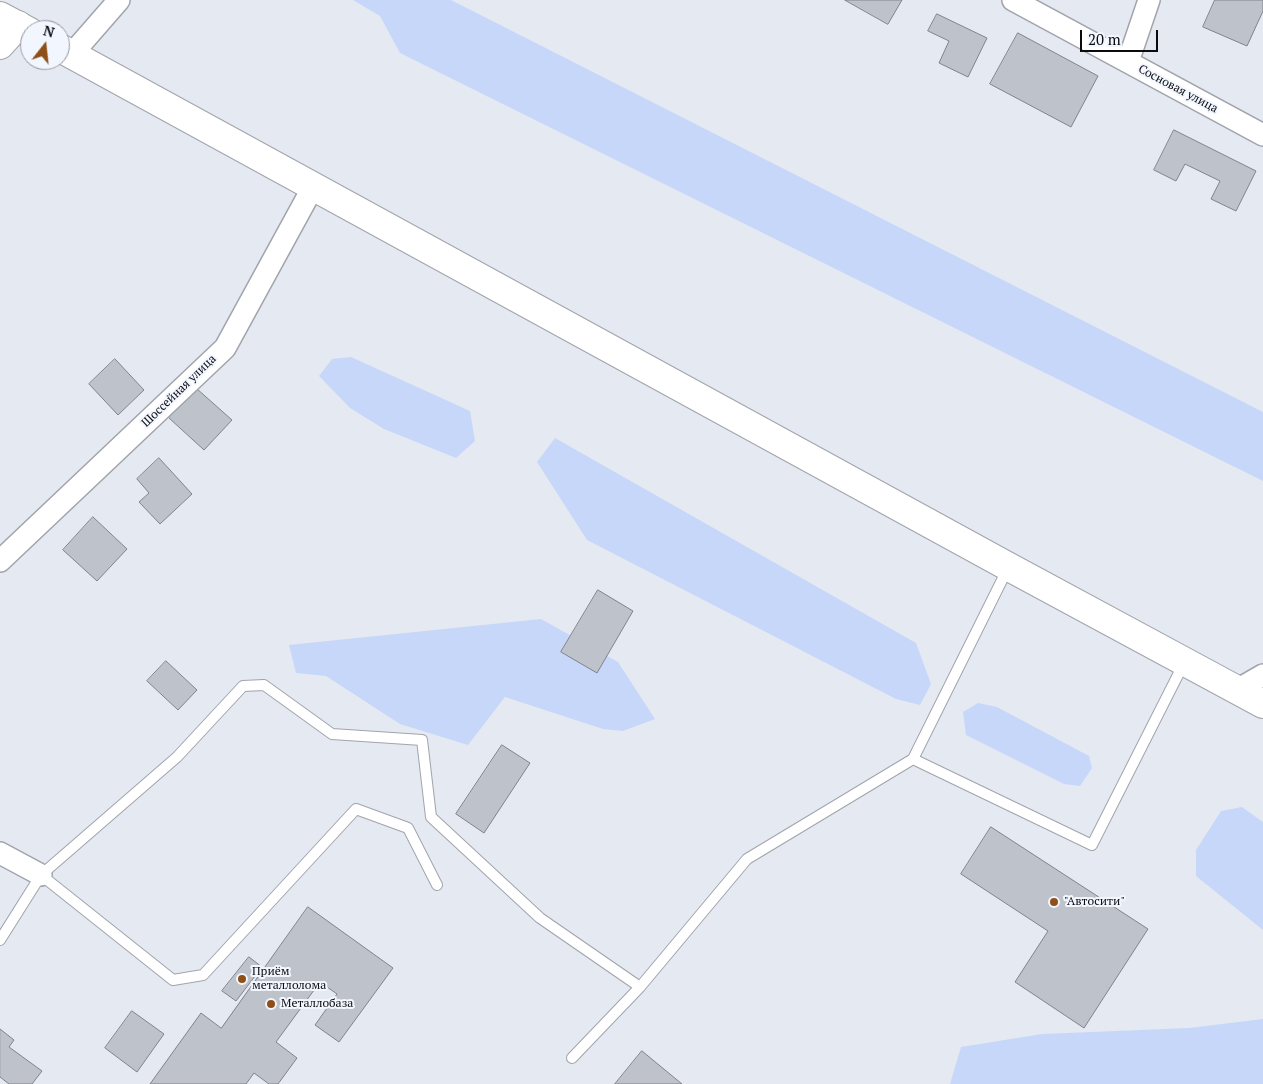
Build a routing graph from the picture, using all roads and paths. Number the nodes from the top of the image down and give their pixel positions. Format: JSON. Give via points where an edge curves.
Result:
{"nodes":[{"id":1,"x":120,"y":0,"type":"edge"},
{"id":2,"x":1013,"y":0,"type":"edge"},
{"id":3,"x":1149,"y":0,"type":"edge"},
{"id":4,"x":70,"y":47,"type":"edge"},
{"id":5,"x":70,"y":53,"type":"edge"},
{"id":6,"x":1128,"y":62,"type":"junction"},
{"id":7,"x":1263,"y":135,"type":"edge"},
{"id":8,"x":313,"y":187,"type":"junction"},
{"id":9,"x":0,"y":561,"type":"edge"},
{"id":10,"x":1009,"y":568,"type":"junction"},
{"id":11,"x":1185,"y":662,"type":"junction"},
{"id":12,"x":1263,"y":675,"type":"edge"},
{"id":13,"x":1237,"y":690,"type":"junction"},
{"id":14,"x":1263,"y":704,"type":"edge"},
{"id":15,"x":913,"y":759,"type":"junction"},
{"id":16,"x":0,"y":853,"type":"edge"},
{"id":17,"x":40,"y":875,"type":"junction"},
{"id":18,"x":437,"y":885,"type":"dead end"},
{"id":19,"x":0,"y":940,"type":"edge"},
{"id":20,"x":640,"y":988,"type":"junction"},
{"id":21,"x":572,"y":1058,"type":"dead end"}],
"edges":[{"from":1,"to":4,"type":"street"},
{"from":2,"to":6,"type":"street","name":"Сосновая улица"},
{"from":3,"to":6,"type":"street"},
{"from":5,"to":8,"type":"main road"},
{"from":6,"to":7,"type":"street","name":"Сосновая улица"},
{"from":8,"to":9,"type":"street","name":"Шоссейная улица","via":[[225,348]]},
{"from":8,"to":10,"type":"main road"},
{"from":10,"to":11,"type":"main road"},
{"from":10,"to":15,"type":"lane"},
{"from":11,"to":13,"type":"main road"},
{"from":11,"to":15,"type":"lane","via":[[1092,845]]},
{"from":12,"to":13,"type":"street"},
{"from":13,"to":14,"type":"main road"},
{"from":15,"to":20,"type":"lane","via":[[747,859]]},
{"from":16,"to":17,"type":"street"},
{"from":17,"to":18,"type":"lane","via":[[173,980],[203,975],[356,809],[408,828]]},
{"from":17,"to":19,"type":"lane"},
{"from":17,"to":20,"type":"lane","via":[[176,757],[243,686],[264,685],[332,734],[422,740],[430,817],[540,918]]},
{"from":20,"to":21,"type":"lane"}]}
